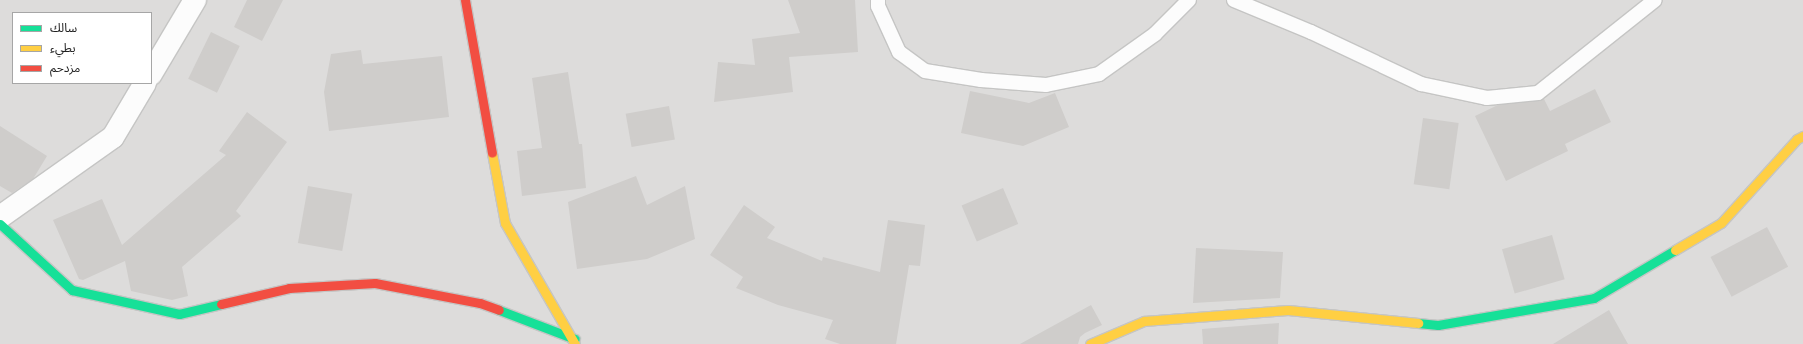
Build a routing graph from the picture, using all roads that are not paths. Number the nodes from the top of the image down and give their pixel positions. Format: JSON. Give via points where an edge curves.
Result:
{"nodes":[{"id":1,"x":195,"y":0,"type":"edge"},
{"id":2,"x":465,"y":0,"type":"edge"},
{"id":3,"x":878,"y":0,"type":"edge"},
{"id":4,"x":1189,"y":0,"type":"edge"},
{"id":5,"x":1234,"y":0,"type":"edge"},
{"id":6,"x":1654,"y":0,"type":"edge"},
{"id":7,"x":152,"y":72,"type":"edge"},
{"id":8,"x":144,"y":84,"type":"edge"},
{"id":9,"x":1803,"y":136,"type":"edge"},
{"id":10,"x":0,"y":217,"type":"edge"},
{"id":11,"x":0,"y":224,"type":"edge"},
{"id":12,"x":575,"y":341,"type":"edge"},
{"id":13,"x":1090,"y":344,"type":"edge"}],
"edges":[{"from":1,"to":7,"type":"street"},
{"from":2,"to":12,"type":"street","via":[[505,222]]},
{"from":3,"to":4,"type":"lane","via":[[878,6],[898,52],[925,72],[980,80],[1046,85],[1099,74],[1155,34]]},
{"from":5,"to":6,"type":"lane","via":[[1311,32],[1420,84],[1487,98],[1538,93]]},
{"from":8,"to":10,"type":"street","via":[[114,137]]},
{"from":9,"to":13,"type":"street","via":[[1797,139],[1720,223],[1594,298],[1438,325],[1288,310],[1144,321]]},
{"from":11,"to":12,"type":"street","via":[[72,290],[179,314],[289,288],[375,283],[480,303]]}]}
